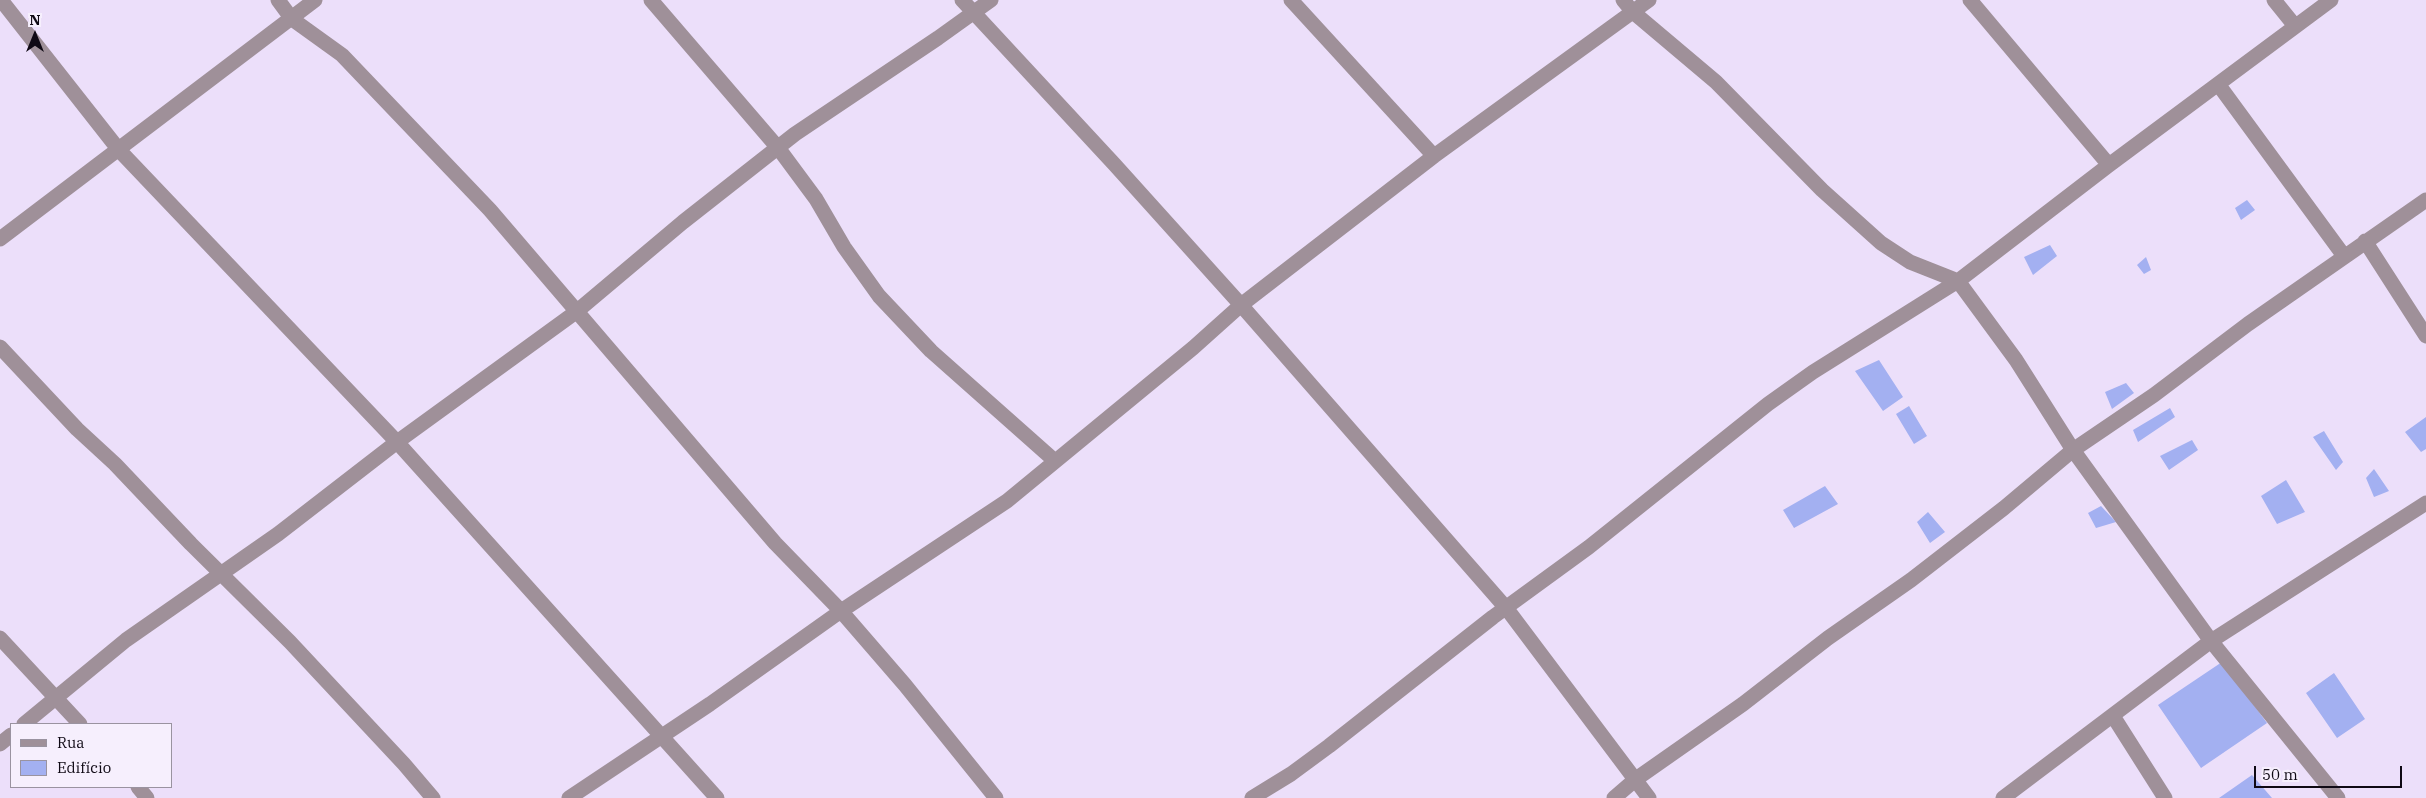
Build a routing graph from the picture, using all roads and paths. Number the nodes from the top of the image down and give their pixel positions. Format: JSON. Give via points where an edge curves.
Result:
{"nodes":[{"id":1,"x":0,"y":0,"type":"edge"},
{"id":2,"x":278,"y":0,"type":"edge"},
{"id":3,"x":315,"y":0,"type":"edge"},
{"id":4,"x":650,"y":0,"type":"edge"},
{"id":5,"x":962,"y":0,"type":"edge"},
{"id":6,"x":991,"y":0,"type":"edge"},
{"id":7,"x":1291,"y":0,"type":"edge"},
{"id":8,"x":1623,"y":0,"type":"edge"},
{"id":9,"x":1649,"y":0,"type":"edge"},
{"id":10,"x":1970,"y":0,"type":"edge"},
{"id":11,"x":2274,"y":0,"type":"edge"},
{"id":12,"x":2331,"y":0,"type":"edge"},
{"id":13,"x":973,"y":12,"type":"junction"},
{"id":14,"x":1633,"y":12,"type":"junction"},
{"id":15,"x":292,"y":19,"type":"junction"},
{"id":16,"x":2295,"y":26,"type":"junction"},
{"id":17,"x":2218,"y":84,"type":"junction"},
{"id":18,"x":779,"y":149,"type":"junction"},
{"id":19,"x":119,"y":150,"type":"junction"},
{"id":20,"x":1434,"y":156,"type":"junction"},
{"id":21,"x":2109,"y":165,"type":"junction"},
{"id":22,"x":2426,"y":200,"type":"edge"},
{"id":23,"x":0,"y":239,"type":"edge"},
{"id":24,"x":2365,"y":241,"type":"junction"},
{"id":25,"x":2344,"y":256,"type":"junction"},
{"id":26,"x":1958,"y":281,"type":"junction"},
{"id":27,"x":1241,"y":305,"type":"junction"},
{"id":28,"x":576,"y":312,"type":"junction"},
{"id":29,"x":2426,"y":336,"type":"edge"},
{"id":30,"x":0,"y":347,"type":"edge"},
{"id":31,"x":397,"y":442,"type":"junction"},
{"id":32,"x":2073,"y":450,"type":"junction"},
{"id":33,"x":1055,"y":461,"type":"junction"},
{"id":34,"x":2426,"y":503,"type":"edge"},
{"id":35,"x":220,"y":573,"type":"junction"},
{"id":36,"x":1507,"y":609,"type":"junction"},
{"id":37,"x":841,"y":611,"type":"junction"},
{"id":38,"x":0,"y":638,"type":"edge"},
{"id":39,"x":2210,"y":641,"type":"junction"},
{"id":40,"x":55,"y":699,"type":"junction"},
{"id":41,"x":2113,"y":716,"type":"junction"},
{"id":42,"x":25,"y":723,"type":"edge"},
{"id":43,"x":79,"y":723,"type":"edge"},
{"id":44,"x":10,"y":736,"type":"edge"},
{"id":45,"x":662,"y":737,"type":"junction"},
{"id":46,"x":0,"y":744,"type":"edge"},
{"id":47,"x":1636,"y":779,"type":"junction"},
{"id":48,"x":139,"y":788,"type":"edge"},
{"id":49,"x":1254,"y":797,"type":"edge"},
{"id":50,"x":148,"y":798,"type":"edge"},
{"id":51,"x":433,"y":798,"type":"edge"},
{"id":52,"x":569,"y":798,"type":"edge"},
{"id":53,"x":717,"y":798,"type":"edge"},
{"id":54,"x":996,"y":798,"type":"edge"},
{"id":55,"x":1614,"y":798,"type":"edge"},
{"id":56,"x":1649,"y":798,"type":"edge"},
{"id":57,"x":2003,"y":798,"type":"edge"},
{"id":58,"x":2165,"y":798,"type":"edge"},
{"id":59,"x":2338,"y":798,"type":"edge"}],
"edges":[{"from":1,"to":19,"type":"street"},
{"from":2,"to":15,"type":"street"},
{"from":3,"to":15,"type":"street"},
{"from":4,"to":18,"type":"street"},
{"from":5,"to":13,"type":"street"},
{"from":6,"to":13,"type":"street"},
{"from":7,"to":20,"type":"street"},
{"from":8,"to":14,"type":"street"},
{"from":9,"to":14,"type":"street"},
{"from":10,"to":21,"type":"street"},
{"from":11,"to":16,"type":"street"},
{"from":12,"to":16,"type":"street"},
{"from":13,"to":18,"type":"street","via":[[819,116]]},
{"from":13,"to":27,"type":"street"},
{"from":14,"to":20,"type":"street"},
{"from":14,"to":26,"type":"street","via":[[1716,82],[1822,190],[1881,243],[1910,262]]},
{"from":15,"to":19,"type":"street"},
{"from":15,"to":28,"type":"street","via":[[342,55],[490,210]]},
{"from":16,"to":17,"type":"street"},
{"from":17,"to":21,"type":"street"},
{"from":17,"to":25,"type":"street"},
{"from":18,"to":28,"type":"street","via":[[683,222]]},
{"from":18,"to":33,"type":"street","via":[[816,199],[844,247],[892,310],[931,351]]},
{"from":19,"to":23,"type":"street"},
{"from":19,"to":31,"type":"street"},
{"from":20,"to":27,"type":"street"},
{"from":21,"to":26,"type":"street"},
{"from":22,"to":24,"type":"street"},
{"from":24,"to":25,"type":"street"},
{"from":24,"to":29,"type":"street"},
{"from":25,"to":32,"type":"street"},
{"from":26,"to":32,"type":"street","via":[[2016,360]]},
{"from":26,"to":36,"type":"street","via":[[1768,404],[1632,514]]},
{"from":27,"to":33,"type":"street"},
{"from":27,"to":36,"type":"street"},
{"from":28,"to":31,"type":"street"},
{"from":28,"to":37,"type":"street","via":[[775,543]]},
{"from":30,"to":35,"type":"street"},
{"from":31,"to":35,"type":"street"},
{"from":31,"to":45,"type":"street"},
{"from":32,"to":39,"type":"street"},
{"from":32,"to":47,"type":"street","via":[[1911,580]]},
{"from":33,"to":37,"type":"street","via":[[1007,501]]},
{"from":34,"to":39,"type":"street"},
{"from":35,"to":40,"type":"street","via":[[126,640]]},
{"from":35,"to":51,"type":"street","via":[[314,667]]},
{"from":36,"to":47,"type":"street"},
{"from":36,"to":49,"type":"street","via":[[1291,774]]},
{"from":37,"to":45,"type":"street"},
{"from":37,"to":54,"type":"street"},
{"from":38,"to":40,"type":"street"},
{"from":39,"to":41,"type":"street"},
{"from":39,"to":59,"type":"street"},
{"from":40,"to":42,"type":"street"},
{"from":40,"to":43,"type":"street"},
{"from":41,"to":57,"type":"street"},
{"from":41,"to":58,"type":"street"},
{"from":44,"to":46,"type":"street"},
{"from":45,"to":52,"type":"street"},
{"from":45,"to":53,"type":"street"},
{"from":47,"to":55,"type":"street"},
{"from":47,"to":56,"type":"street"},
{"from":48,"to":50,"type":"street"}]}
